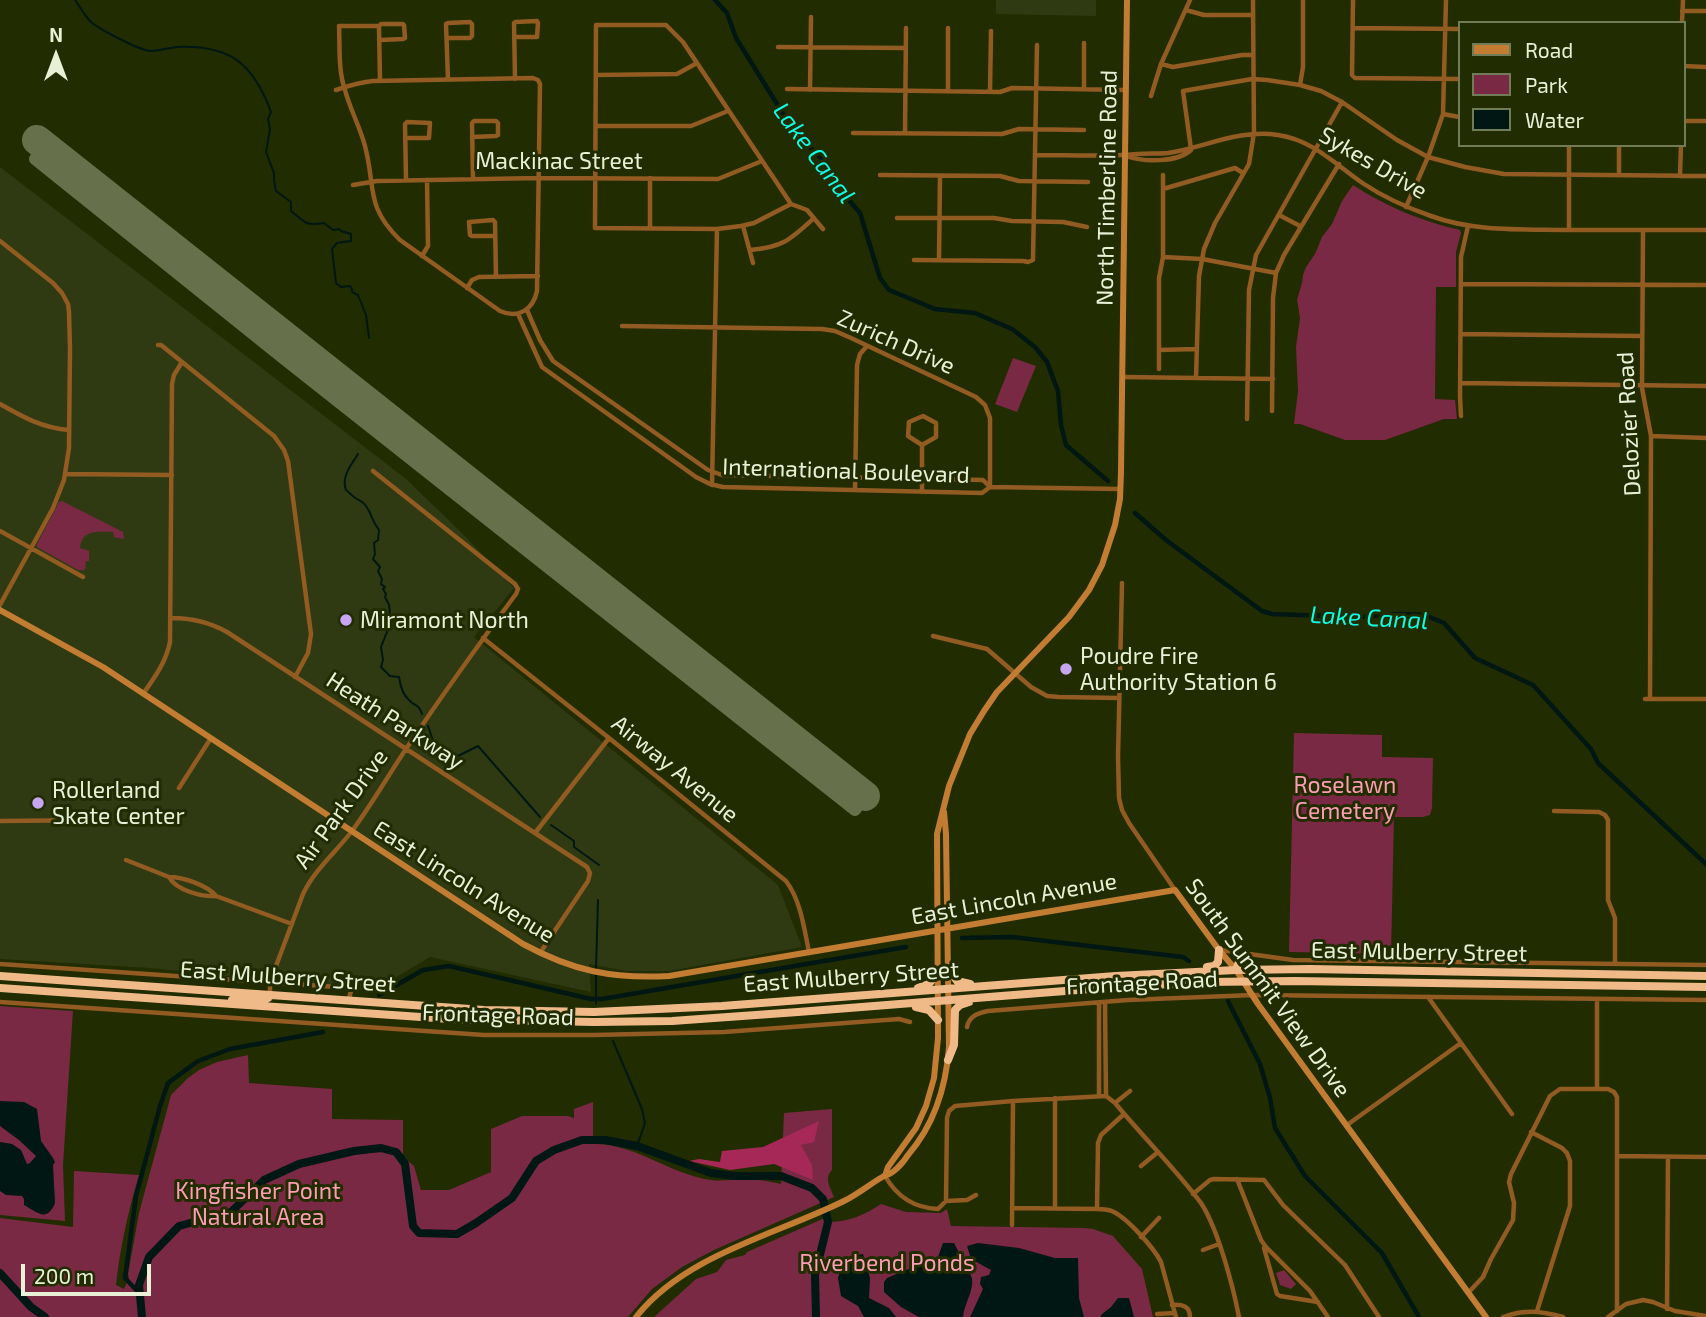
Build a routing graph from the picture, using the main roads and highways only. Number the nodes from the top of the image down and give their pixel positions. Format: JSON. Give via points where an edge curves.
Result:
{"nodes":[{"id":1,"x":1127,"y":0,"type":"edge"},
{"id":2,"x":0,"y":607,"type":"edge"},
{"id":3,"x":944,"y":809,"type":"junction"},
{"id":4,"x":1175,"y":890,"type":"joint"},
{"id":5,"x":948,"y":929,"type":"junction"},
{"id":6,"x":937,"y":930,"type":"junction"},
{"id":7,"x":1219,"y":950,"type":"junction"},
{"id":8,"x":1242,"y":953,"type":"road end"},
{"id":9,"x":948,"y":968,"type":"junction"},
{"id":10,"x":1236,"y":970,"type":"junction"},
{"id":11,"x":938,"y":971,"type":"junction"},
{"id":12,"x":1177,"y":972,"type":"junction"},
{"id":13,"x":0,"y":976,"type":"edge"},
{"id":14,"x":1706,"y":976,"type":"edge"},
{"id":15,"x":1067,"y":980,"type":"junction"},
{"id":16,"x":1244,"y":981,"type":"junction"},
{"id":17,"x":1706,"y":987,"type":"edge"},
{"id":18,"x":0,"y":988,"type":"edge"},
{"id":19,"x":948,"y":989,"type":"junction"},
{"id":20,"x":938,"y":990,"type":"junction"},
{"id":21,"x":1051,"y":992,"type":"junction"},
{"id":22,"x":270,"y":995,"type":"junction"},
{"id":23,"x":840,"y":998,"type":"junction"},
{"id":24,"x":948,"y":1000,"type":"junction"},
{"id":25,"x":938,"y":1001,"type":"junction"},
{"id":26,"x":201,"y":1003,"type":"junction"},
{"id":27,"x":819,"y":1010,"type":"junction"},
{"id":28,"x":414,"y":1016,"type":"junction"},
{"id":29,"x":938,"y":1020,"type":"junction"},
{"id":30,"x":948,"y":1060,"type":"junction"},
{"id":31,"x":885,"y":1176,"type":"junction"},
{"id":32,"x":636,"y":1317,"type":"edge"},
{"id":33,"x":1486,"y":1317,"type":"edge"}],
"edges":[{"from":1,"to":3,"type":"main road","name":"North Timberline Road","via":[[1121,489],[1115,525],[1089,590],[997,692],[970,734]]},
{"from":2,"to":6,"type":"main road","name":"East Lincoln Avenue","via":[[103,667],[523,944],[565,964],[618,976],[669,976]]},
{"from":3,"to":5,"type":"main road"},
{"from":3,"to":6,"type":"main road","name":"North Timberline Road","via":[[937,834]]},
{"from":4,"to":5,"type":"main road","name":"East Lincoln Avenue"},
{"from":4,"to":7,"type":"main road","name":"South Summit View Drive"},
{"from":5,"to":6,"type":"main road","name":"East Lincoln Avenue"},
{"from":5,"to":9,"type":"main road"},
{"from":6,"to":11,"type":"main road","name":"North Timberline Road"},
{"from":7,"to":10,"type":"main road","name":"South Summit View Drive"},
{"from":7,"to":12,"type":"highway","via":[[1212,967]]},
{"from":8,"to":10,"type":"highway"},
{"from":9,"to":15,"type":"highway","via":[[953,978],[969,984]]},
{"from":9,"to":19,"type":"main road"},
{"from":10,"to":12,"type":"highway","name":"East Mulberry Street"},
{"from":10,"to":14,"type":"highway","name":"East Mulberry Street"},
{"from":10,"to":16,"type":"main road","name":"South Summit View Drive"},
{"from":11,"to":20,"type":"main road","name":"North Timberline Road"},
{"from":11,"to":23,"type":"highway","via":[[932,982],[921,988]]},
{"from":12,"to":15,"type":"highway","name":"East Mulberry Street"},
{"from":13,"to":22,"type":"highway","name":"East Mulberry Street"},
{"from":15,"to":19,"type":"highway","name":"East Mulberry Street"},
{"from":16,"to":17,"type":"highway","name":"East Mulberry Street"},
{"from":16,"to":21,"type":"highway","name":"East Mulberry Street"},
{"from":16,"to":33,"type":"main road","name":"South Summit View Drive"},
{"from":18,"to":26,"type":"highway","name":"East Mulberry Street"},
{"from":19,"to":20,"type":"highway","name":"East Mulberry Street"},
{"from":19,"to":24,"type":"main road"},
{"from":20,"to":23,"type":"highway","name":"East Mulberry Street"},
{"from":20,"to":25,"type":"main road","name":"North Timberline Road"},
{"from":21,"to":24,"type":"highway","name":"East Mulberry Street"},
{"from":21,"to":30,"type":"highway","via":[[960,1005]]},
{"from":22,"to":23,"type":"highway","name":"East Mulberry Street","via":[[484,1010],[594,1012]]},
{"from":22,"to":26,"type":"highway","via":[[263,1000]]},
{"from":22,"to":28,"type":"highway","via":[[287,1003]]},
{"from":24,"to":25,"type":"highway","name":"East Mulberry Street"},
{"from":24,"to":30,"type":"main road"},
{"from":25,"to":27,"type":"highway","name":"East Mulberry Street"},
{"from":25,"to":29,"type":"main road","name":"North Timberline Road"},
{"from":26,"to":28,"type":"highway","name":"East Mulberry Street"},
{"from":27,"to":28,"type":"highway","name":"East Mulberry Street","via":[[672,1021]]},
{"from":27,"to":29,"type":"highway","via":[[918,1007]]},
{"from":29,"to":31,"type":"main road","name":"North Timberline Road","via":[[937,1063],[926,1106]]},
{"from":30,"to":31,"type":"main road","via":[[940,1098],[926,1130],[893,1173]]},
{"from":31,"to":32,"type":"main road","via":[[843,1202],[685,1273]]}]}
